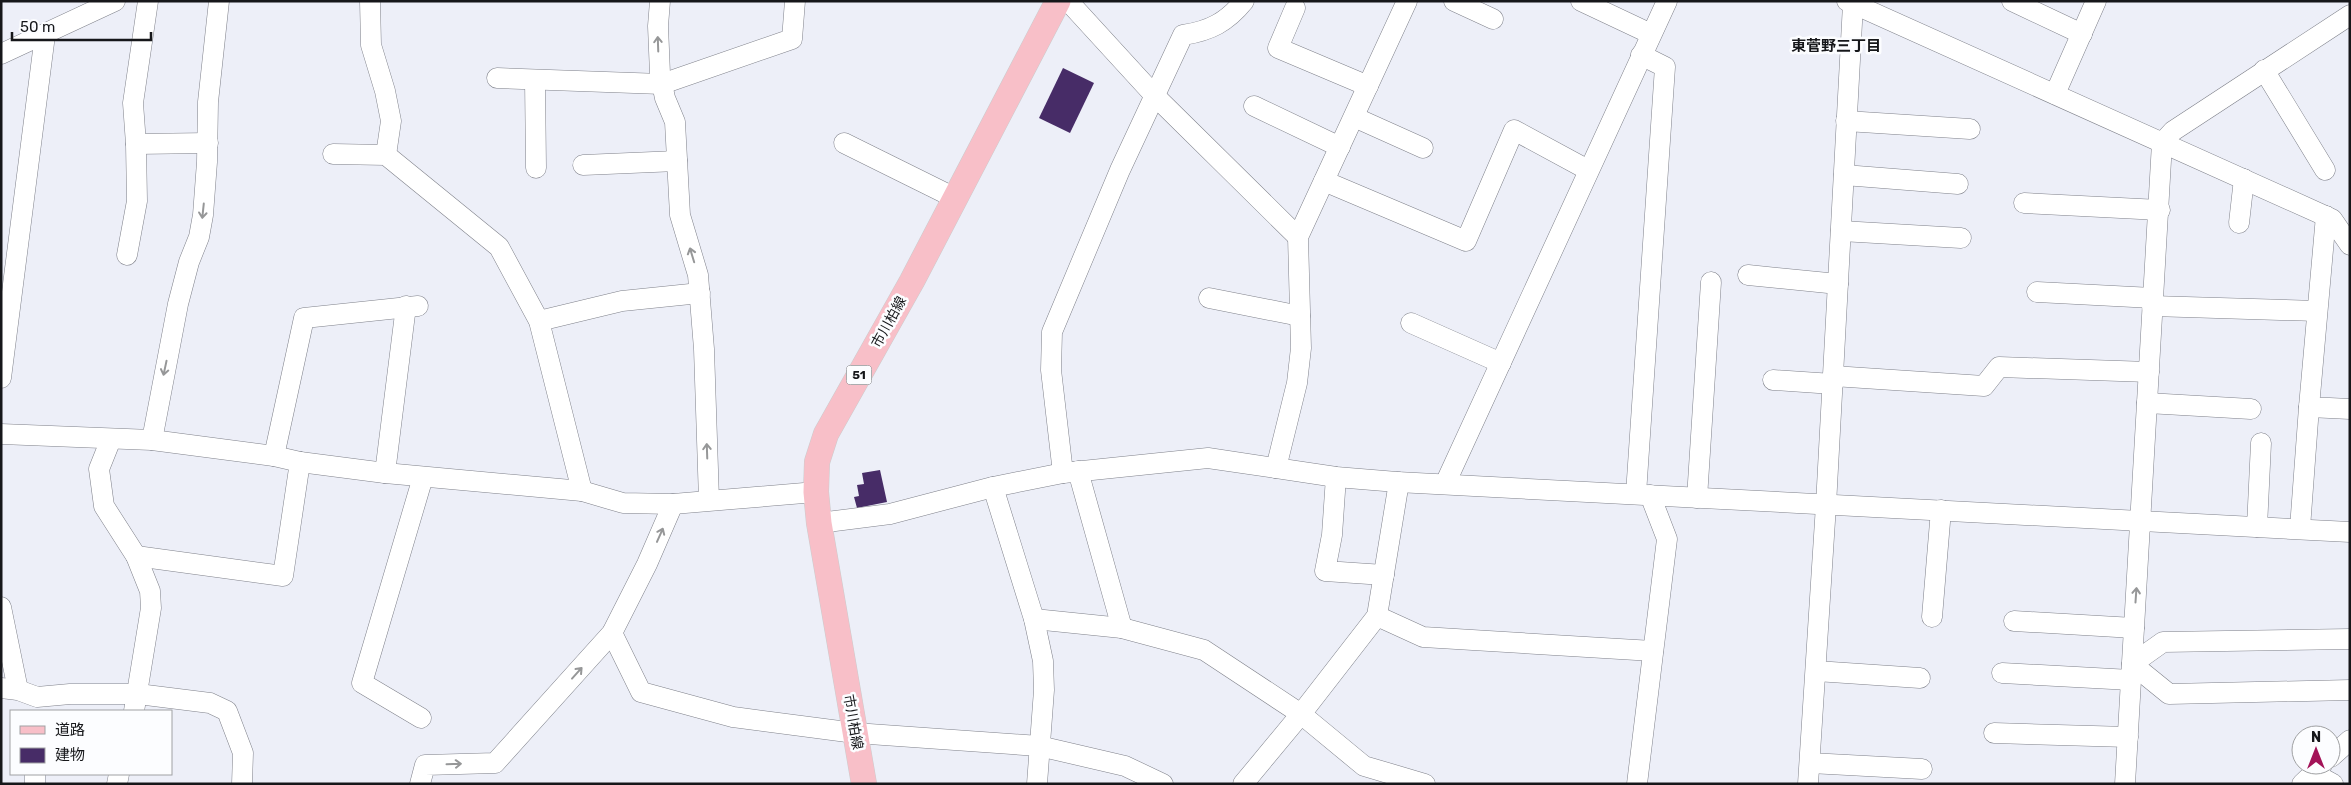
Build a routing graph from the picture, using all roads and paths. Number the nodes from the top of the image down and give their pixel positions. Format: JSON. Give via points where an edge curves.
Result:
{"nodes":[{"id":1,"x":148,"y":1,"type":"edge"},
{"id":2,"x":219,"y":1,"type":"edge"},
{"id":3,"x":370,"y":1,"type":"edge"},
{"id":4,"x":660,"y":1,"type":"edge"},
{"id":5,"x":795,"y":1,"type":"edge"},
{"id":6,"x":1058,"y":1,"type":"edge"},
{"id":7,"x":1068,"y":1,"type":"edge"},
{"id":8,"x":1244,"y":1,"type":"edge"},
{"id":9,"x":1407,"y":1,"type":"edge"},
{"id":10,"x":1454,"y":1,"type":"edge"},
{"id":11,"x":1581,"y":1,"type":"edge"},
{"id":12,"x":1666,"y":1,"type":"edge"},
{"id":13,"x":2012,"y":1,"type":"edge"},
{"id":14,"x":2096,"y":1,"type":"edge"},
{"id":15,"x":113,"y":2,"type":"edge"},
{"id":16,"x":1850,"y":3,"type":"edge"},
{"id":17,"x":1295,"y":8,"type":"dead end"},
{"id":18,"x":2350,"y":15,"type":"edge"},
{"id":19,"x":1493,"y":19,"type":"dead end"},
{"id":20,"x":1651,"y":34,"type":"junction"},
{"id":21,"x":2082,"y":34,"type":"junction"},
{"id":22,"x":44,"y":35,"type":"junction"},
{"id":23,"x":1,"y":54,"type":"edge"},
{"id":24,"x":1640,"y":54,"type":"junction"},
{"id":25,"x":2264,"y":70,"type":"junction"},
{"id":26,"x":497,"y":78,"type":"dead end"},
{"id":27,"x":535,"y":80,"type":"junction"},
{"id":28,"x":662,"y":84,"type":"junction"},
{"id":29,"x":1368,"y":86,"type":"junction"},
{"id":30,"x":2055,"y":94,"type":"junction"},
{"id":31,"x":1154,"y":96,"type":"junction"},
{"id":32,"x":1254,"y":106,"type":"dead end"},
{"id":33,"x":1354,"y":117,"type":"junction"},
{"id":34,"x":1846,"y":122,"type":"junction"},
{"id":35,"x":1970,"y":128,"type":"dead end"},
{"id":36,"x":844,"y":143,"type":"dead end"},
{"id":37,"x":2162,"y":143,"type":"junction"},
{"id":38,"x":136,"y":144,"type":"junction"},
{"id":39,"x":1340,"y":147,"type":"junction"},
{"id":40,"x":1423,"y":148,"type":"dead end"},
{"id":41,"x":208,"y":153,"type":"junction"},
{"id":42,"x":333,"y":154,"type":"dead end"},
{"id":43,"x":386,"y":155,"type":"junction"},
{"id":44,"x":677,"y":161,"type":"junction"},
{"id":45,"x":583,"y":164,"type":"dead end"},
{"id":46,"x":536,"y":168,"type":"dead end"},
{"id":47,"x":1588,"y":170,"type":"junction"},
{"id":48,"x":2325,"y":170,"type":"dead end"},
{"id":49,"x":1844,"y":175,"type":"junction"},
{"id":50,"x":2244,"y":179,"type":"junction"},
{"id":51,"x":1324,"y":181,"type":"junction"},
{"id":52,"x":1958,"y":184,"type":"dead end"},
{"id":53,"x":955,"y":198,"type":"junction"},
{"id":54,"x":2024,"y":203,"type":"dead end"},
{"id":55,"x":2160,"y":210,"type":"junction"},
{"id":56,"x":2326,"y":216,"type":"junction"},
{"id":57,"x":2238,"y":224,"type":"dead end"},
{"id":58,"x":1840,"y":236,"type":"junction"},
{"id":59,"x":1298,"y":237,"type":"junction"},
{"id":60,"x":1954,"y":244,"type":"dead end"},
{"id":61,"x":2350,"y":245,"type":"edge"},
{"id":62,"x":127,"y":254,"type":"dead end"},
{"id":63,"x":1748,"y":275,"type":"dead end"},
{"id":64,"x":1711,"y":282,"type":"dead end"},
{"id":65,"x":1838,"y":284,"type":"junction"},
{"id":66,"x":2037,"y":292,"type":"dead end"},
{"id":67,"x":700,"y":293,"type":"junction"},
{"id":68,"x":1209,"y":298,"type":"dead end"},
{"id":69,"x":2153,"y":302,"type":"junction"},
{"id":70,"x":2317,"y":311,"type":"junction"},
{"id":71,"x":1300,"y":316,"type":"junction"},
{"id":72,"x":539,"y":321,"type":"junction"},
{"id":73,"x":1410,"y":323,"type":"dead end"},
{"id":74,"x":1501,"y":363,"type":"junction"},
{"id":75,"x":2149,"y":372,"type":"junction"},
{"id":76,"x":1,"y":378,"type":"edge"},
{"id":77,"x":1773,"y":380,"type":"dead end"},
{"id":78,"x":1833,"y":380,"type":"junction"},
{"id":79,"x":2147,"y":403,"type":"junction"},
{"id":80,"x":2309,"y":407,"type":"junction"},
{"id":81,"x":2250,"y":409,"type":"dead end"},
{"id":82,"x":2350,"y":409,"type":"edge"},
{"id":83,"x":1,"y":434,"type":"edge"},
{"id":84,"x":111,"y":439,"type":"junction"},
{"id":85,"x":152,"y":440,"type":"junction"},
{"id":86,"x":2261,"y":443,"type":"dead end"},
{"id":87,"x":274,"y":456,"type":"junction"},
{"id":88,"x":300,"y":462,"type":"junction"},
{"id":89,"x":1276,"y":468,"type":"junction"},
{"id":90,"x":1070,"y":472,"type":"junction"},
{"id":91,"x":385,"y":473,"type":"junction"},
{"id":92,"x":423,"y":477,"type":"junction"},
{"id":93,"x":1336,"y":477,"type":"junction"},
{"id":94,"x":1399,"y":482,"type":"junction"},
{"id":95,"x":1445,"y":484,"type":"junction"},
{"id":96,"x":994,"y":487,"type":"junction"},
{"id":97,"x":582,"y":491,"type":"junction"},
{"id":98,"x":816,"y":492,"type":"junction"},
{"id":99,"x":1643,"y":495,"type":"junction"},
{"id":100,"x":1697,"y":498,"type":"junction"},
{"id":101,"x":709,"y":500,"type":"junction"},
{"id":102,"x":673,"y":504,"type":"junction"},
{"id":103,"x":1826,"y":505,"type":"junction"},
{"id":104,"x":1941,"y":510,"type":"junction"},
{"id":105,"x":2141,"y":521,"type":"junction"},
{"id":106,"x":819,"y":523,"type":"junction"},
{"id":107,"x":2256,"y":527,"type":"junction"},
{"id":108,"x":2300,"y":528,"type":"junction"},
{"id":109,"x":2350,"y":532,"type":"edge"},
{"id":110,"x":136,"y":556,"type":"junction"},
{"id":111,"x":1384,"y":575,"type":"junction"},
{"id":112,"x":1,"y":607,"type":"edge"},
{"id":113,"x":1377,"y":616,"type":"junction"},
{"id":114,"x":1932,"y":617,"type":"dead end"},
{"id":115,"x":1034,"y":619,"type":"junction"},
{"id":116,"x":2014,"y":621,"type":"dead end"},
{"id":117,"x":1122,"y":628,"type":"junction"},
{"id":118,"x":2134,"y":628,"type":"junction"},
{"id":119,"x":612,"y":633,"type":"junction"},
{"id":120,"x":2350,"y":639,"type":"edge"},
{"id":121,"x":1653,"y":650,"type":"junction"},
{"id":122,"x":1816,"y":672,"type":"junction"},
{"id":123,"x":2131,"y":672,"type":"junction"},
{"id":124,"x":2002,"y":673,"type":"dead end"},
{"id":125,"x":1920,"y":678,"type":"dead end"},
{"id":126,"x":2350,"y":690,"type":"edge"},
{"id":127,"x":23,"y":696,"type":"edge"},
{"id":128,"x":136,"y":702,"type":"edge"},
{"id":129,"x":1301,"y":714,"type":"junction"},
{"id":130,"x":420,"y":718,"type":"dead end"},
{"id":131,"x":855,"y":733,"type":"junction"},
{"id":132,"x":1994,"y":733,"type":"dead end"},
{"id":133,"x":2128,"y":737,"type":"junction"},
{"id":134,"x":1039,"y":746,"type":"junction"},
{"id":135,"x":1810,"y":763,"type":"junction"},
{"id":136,"x":1922,"y":770,"type":"dead end"},
{"id":137,"x":2314,"y":775,"type":"edge"},
{"id":138,"x":242,"y":784,"type":"edge"},
{"id":139,"x":420,"y":784,"type":"edge"},
{"id":140,"x":864,"y":784,"type":"edge"},
{"id":141,"x":1037,"y":784,"type":"edge"},
{"id":142,"x":1163,"y":784,"type":"edge"},
{"id":143,"x":1243,"y":784,"type":"edge"},
{"id":144,"x":1426,"y":784,"type":"edge"},
{"id":145,"x":1637,"y":784,"type":"edge"},
{"id":146,"x":1808,"y":784,"type":"edge"},
{"id":147,"x":2125,"y":784,"type":"edge"},
{"id":148,"x":2334,"y":784,"type":"edge"}],
"edges":[{"from":1,"to":38,"type":"street","via":[[133,103]]},
{"from":2,"to":41,"type":"street","via":[[208,102]]},
{"from":3,"to":43,"type":"street","via":[[371,45],[392,121]]},
{"from":28,"to":4,"type":"street","one_way":true,"via":[[658,26]]},
{"from":5,"to":28,"type":"street","via":[[792,39]]},
{"from":6,"to":53,"type":"main road","name":"市川柏線","number":"51"},
{"from":7,"to":31,"type":"street"},
{"from":8,"to":31,"type":"street","via":[[1232,16],[1204,32],[1183,35]]},
{"from":9,"to":29,"type":"street"},
{"from":10,"to":19,"type":"street"},
{"from":11,"to":20,"type":"street"},
{"from":12,"to":20,"type":"street"},
{"from":13,"to":21,"type":"street"},
{"from":14,"to":21,"type":"street"},
{"from":15,"to":22,"type":"street"},
{"from":16,"to":30,"type":"street"},
{"from":16,"to":34,"type":"street"},
{"from":17,"to":29,"type":"street","via":[[1278,48]]},
{"from":18,"to":25,"type":"street"},
{"from":20,"to":24,"type":"street"},
{"from":21,"to":30,"type":"street"},
{"from":22,"to":23,"type":"street"},
{"from":22,"to":76,"type":"street"},
{"from":24,"to":47,"type":"street"},
{"from":24,"to":99,"type":"street","via":[[1665,67]]},
{"from":25,"to":37,"type":"street","via":[[2173,131]]},
{"from":25,"to":48,"type":"street"},
{"from":26,"to":27,"type":"street"},
{"from":27,"to":28,"type":"street"},
{"from":27,"to":46,"type":"street"},
{"from":28,"to":44,"type":"street","via":[[674,122]]},
{"from":29,"to":33,"type":"street"},
{"from":30,"to":37,"type":"street"},
{"from":31,"to":59,"type":"street"},
{"from":31,"to":90,"type":"street","via":[[1052,332],[1051,370]]},
{"from":32,"to":39,"type":"street"},
{"from":33,"to":39,"type":"street"},
{"from":33,"to":40,"type":"street"},
{"from":34,"to":35,"type":"street"},
{"from":34,"to":49,"type":"street"},
{"from":36,"to":53,"type":"street"},
{"from":37,"to":50,"type":"street"},
{"from":37,"to":55,"type":"street"},
{"from":38,"to":41,"type":"street"},
{"from":38,"to":62,"type":"street","via":[[137,201]]},
{"from":39,"to":51,"type":"street"},
{"from":41,"to":85,"type":"street","one_way":true,"via":[[199,237],[188,262],[178,304]]},
{"from":42,"to":43,"type":"street"},
{"from":43,"to":72,"type":"street","via":[[499,246]]},
{"from":44,"to":45,"type":"street"},
{"from":67,"to":44,"type":"street","one_way":true,"via":[[698,275],[680,215]]},
{"from":47,"to":51,"type":"street","via":[[1514,130],[1466,241]]},
{"from":47,"to":74,"type":"street"},
{"from":49,"to":52,"type":"street"},
{"from":49,"to":58,"type":"street"},
{"from":50,"to":56,"type":"street"},
{"from":50,"to":57,"type":"street"},
{"from":51,"to":59,"type":"street"},
{"from":53,"to":98,"type":"main road","name":"市川柏線","number":"51","via":[[826,434],[817,462]]},
{"from":54,"to":55,"type":"street"},
{"from":55,"to":69,"type":"street"},
{"from":56,"to":61,"type":"street","via":[[2332,219]]},
{"from":56,"to":70,"type":"street"},
{"from":58,"to":60,"type":"street"},
{"from":58,"to":65,"type":"street"},
{"from":59,"to":71,"type":"street"},
{"from":63,"to":65,"type":"street"},
{"from":64,"to":100,"type":"street"},
{"from":65,"to":78,"type":"street"},
{"from":66,"to":69,"type":"street"},
{"from":67,"to":72,"type":"street","via":[[622,301]]},
{"from":101,"to":67,"type":"street","one_way":true},
{"from":68,"to":71,"type":"street"},
{"from":69,"to":70,"type":"street"},
{"from":69,"to":75,"type":"street"},
{"from":70,"to":80,"type":"street"},
{"from":71,"to":89,"type":"street","via":[[1297,383]]},
{"from":72,"to":97,"type":"street"},
{"from":73,"to":74,"type":"street"},
{"from":74,"to":95,"type":"street"},
{"from":75,"to":78,"type":"street","via":[[1999,367],[1984,386]]},
{"from":75,"to":79,"type":"street"},
{"from":77,"to":78,"type":"street"},
{"from":78,"to":103,"type":"street"},
{"from":79,"to":81,"type":"street"},
{"from":79,"to":105,"type":"street"},
{"from":80,"to":82,"type":"street"},
{"from":80,"to":108,"type":"street"},
{"from":83,"to":84,"type":"street"},
{"from":84,"to":85,"type":"street"},
{"from":84,"to":110,"type":"street","via":[[99,469],[104,506]]},
{"from":85,"to":87,"type":"street"},
{"from":86,"to":107,"type":"street"},
{"from":87,"to":88,"type":"street"},
{"from":87,"to":91,"type":"street","via":[[304,318],[412,306]]},
{"from":88,"to":91,"type":"street"},
{"from":88,"to":110,"type":"street","via":[[283,576]]},
{"from":89,"to":90,"type":"street","via":[[1208,458]]},
{"from":89,"to":93,"type":"street"},
{"from":90,"to":96,"type":"street"},
{"from":90,"to":117,"type":"street"},
{"from":91,"to":92,"type":"street"},
{"from":92,"to":97,"type":"street"},
{"from":92,"to":130,"type":"street","via":[[362,683]]},
{"from":93,"to":94,"type":"street"},
{"from":93,"to":111,"type":"street","via":[[1332,535],[1325,571]]},
{"from":94,"to":95,"type":"street"},
{"from":94,"to":111,"type":"street"},
{"from":95,"to":99,"type":"street"},
{"from":96,"to":106,"type":"street","via":[[890,514]]},
{"from":96,"to":115,"type":"street"},
{"from":97,"to":102,"type":"street","via":[[624,503]]},
{"from":98,"to":101,"type":"street"},
{"from":98,"to":106,"type":"main road","name":"市川柏線","number":"51"},
{"from":99,"to":100,"type":"street"},
{"from":99,"to":121,"type":"street","via":[[1667,539]]},
{"from":100,"to":103,"type":"street"},
{"from":101,"to":102,"type":"street"},
{"from":119,"to":102,"type":"street","one_way":true},
{"from":103,"to":104,"type":"street"},
{"from":103,"to":122,"type":"street"},
{"from":104,"to":105,"type":"street"},
{"from":104,"to":114,"type":"street"},
{"from":105,"to":107,"type":"street"},
{"from":118,"to":105,"type":"street","one_way":true},
{"from":106,"to":131,"type":"main road","name":"市川柏線","number":"51"},
{"from":107,"to":108,"type":"street"},
{"from":108,"to":109,"type":"street"},
{"from":110,"to":128,"type":"street","via":[[150,591],[152,608]]},
{"from":111,"to":113,"type":"street"},
{"from":112,"to":127,"type":"street"},
{"from":113,"to":121,"type":"street","via":[[1423,637]]},
{"from":113,"to":129,"type":"street"},
{"from":115,"to":117,"type":"street"},
{"from":115,"to":134,"type":"street","via":[[1044,690]]},
{"from":116,"to":118,"type":"street"},
{"from":117,"to":129,"type":"street","via":[[1204,650]]},
{"from":118,"to":123,"type":"street"},
{"from":119,"to":131,"type":"street","via":[[641,692],[733,717]]},
{"from":139,"to":119,"type":"street","one_way":true,"via":[[425,765],[495,763]]},
{"from":120,"to":123,"type":"street","via":[[2163,642]]},
{"from":121,"to":145,"type":"street"},
{"from":122,"to":125,"type":"street"},
{"from":122,"to":135,"type":"street"},
{"from":123,"to":124,"type":"street"},
{"from":123,"to":126,"type":"street","via":[[2169,694]]},
{"from":123,"to":133,"type":"street"},
{"from":127,"to":128,"type":"street","via":[[70,694]]},
{"from":128,"to":138,"type":"street","via":[[210,703],[227,711],[243,754]]},
{"from":129,"to":143,"type":"street"},
{"from":129,"to":144,"type":"street","via":[[1364,766]]},
{"from":131,"to":134,"type":"street"},
{"from":131,"to":140,"type":"main road","name":"市川柏線","number":"51"},
{"from":132,"to":133,"type":"street"},
{"from":133,"to":147,"type":"street"},
{"from":134,"to":141,"type":"street"},
{"from":134,"to":142,"type":"street","via":[[1125,766]]},
{"from":135,"to":136,"type":"street"},
{"from":135,"to":146,"type":"street"},
{"from":137,"to":148,"type":"street"}]}
